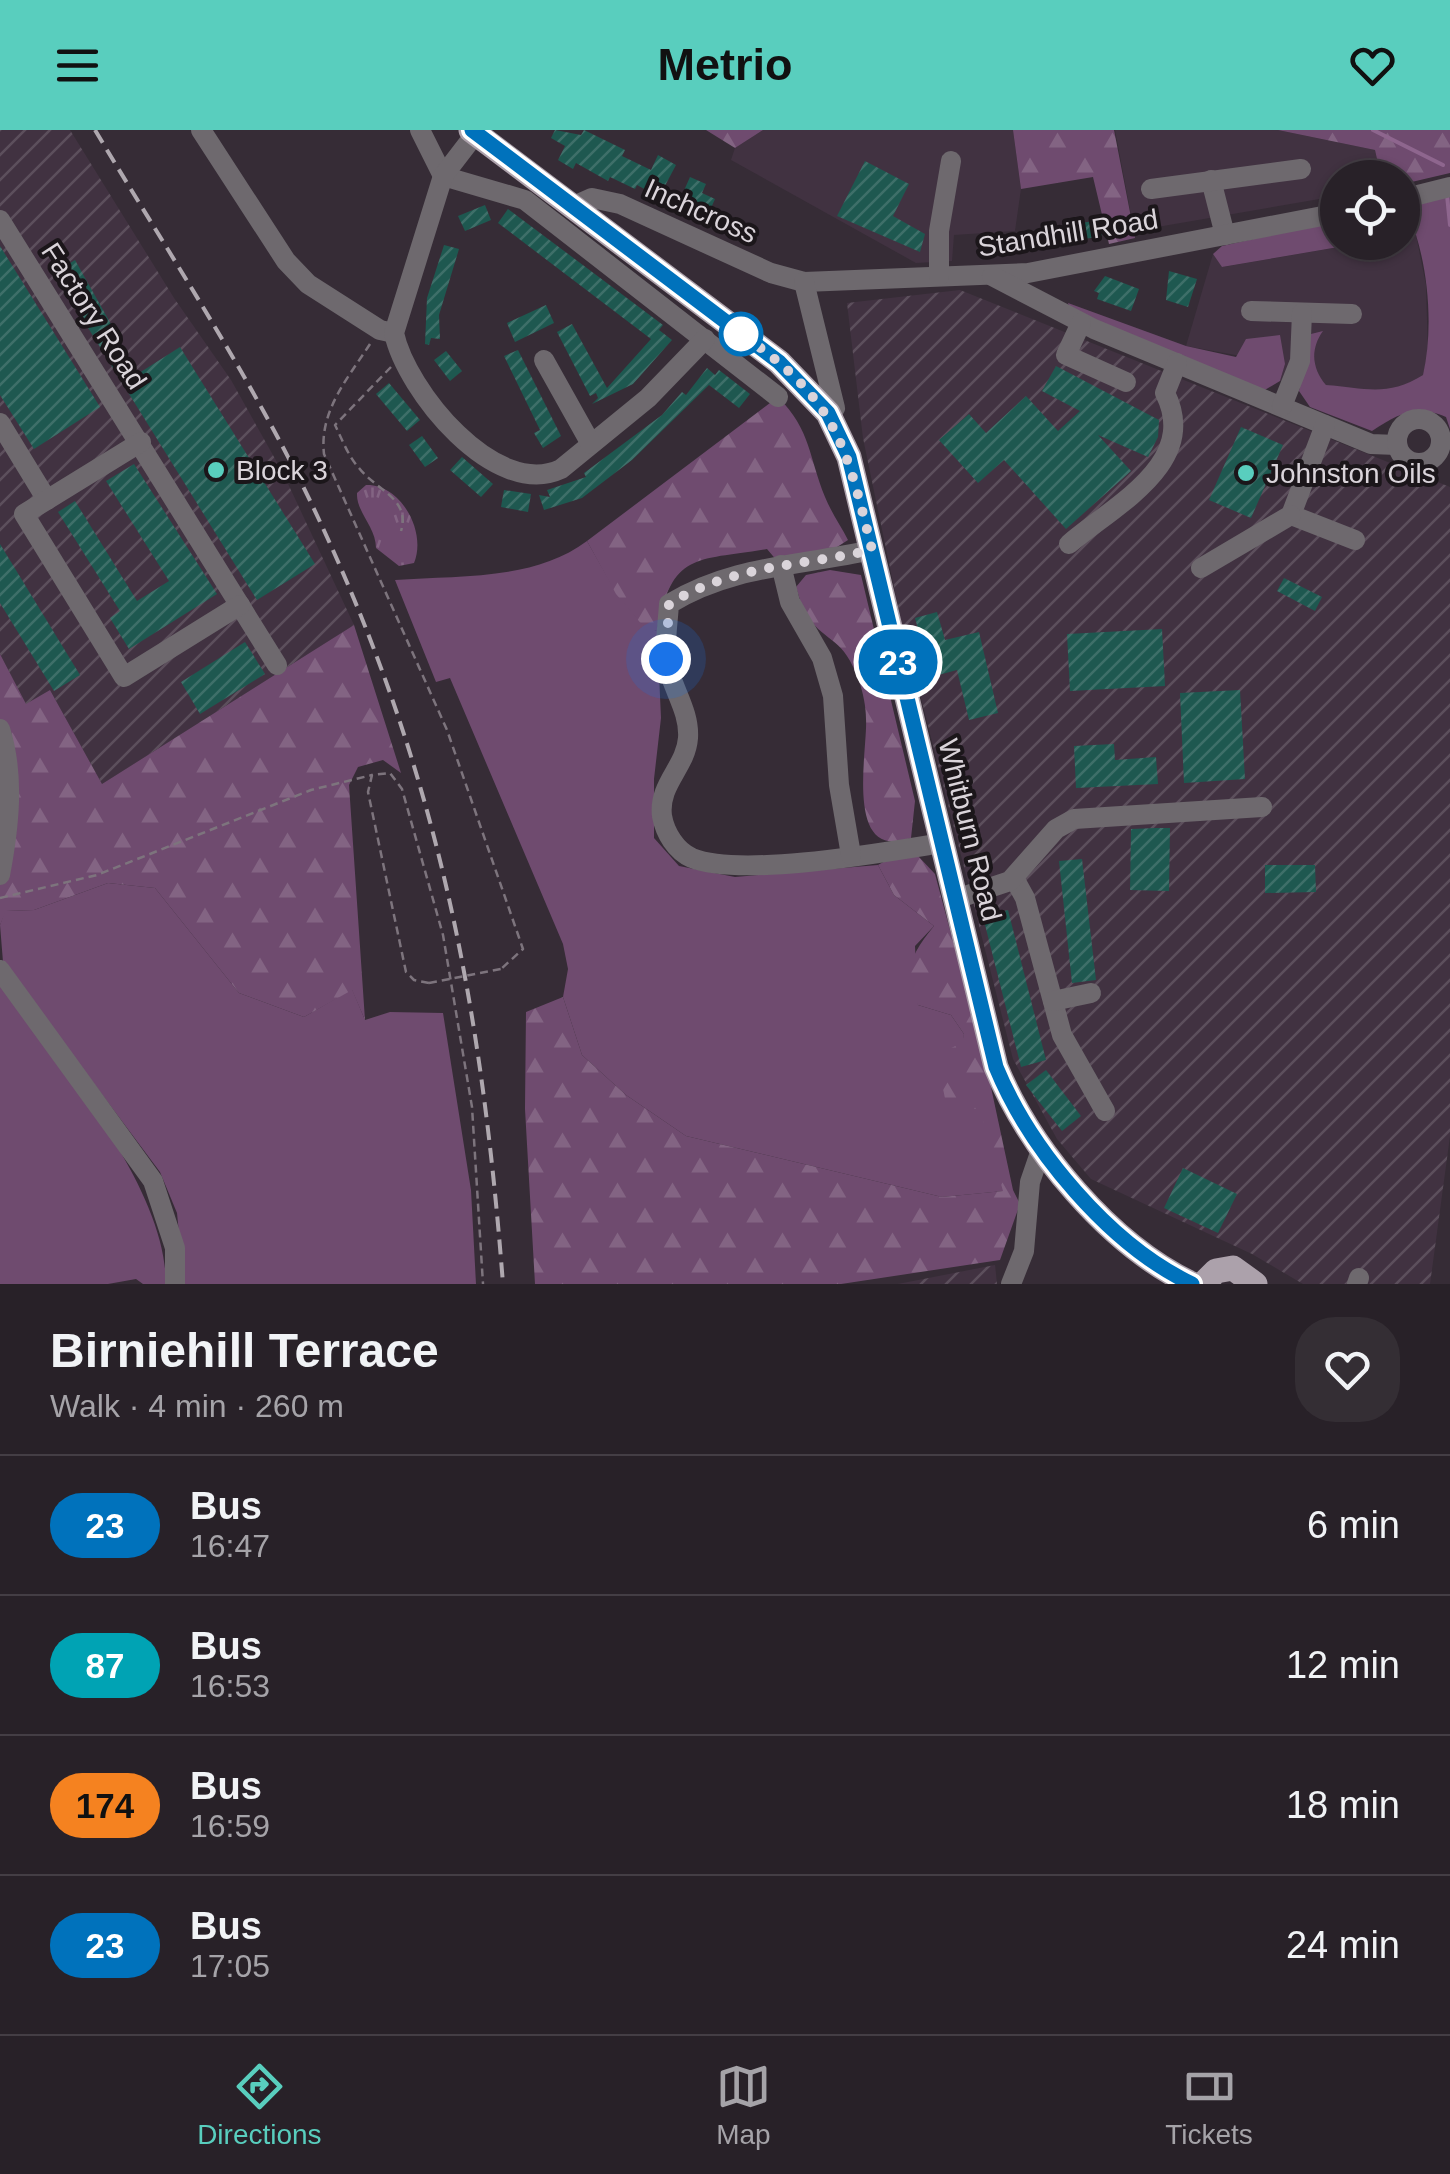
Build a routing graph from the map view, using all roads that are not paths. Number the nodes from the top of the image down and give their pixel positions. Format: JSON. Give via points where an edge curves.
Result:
{"nodes":[{"id":1,"x":201,"y":130,"type":"edge"},
{"id":2,"x":420,"y":130,"type":"edge"},
{"id":3,"x":474,"y":132,"type":"edge"},
{"id":4,"x":952,"y":162,"type":"dead end"},
{"id":5,"x":1300,"y":169,"type":"dead end"},
{"id":6,"x":443,"y":176,"type":"junction"},
{"id":7,"x":1211,"y":180,"type":"junction"},
{"id":8,"x":1450,"y":188,"type":"edge"},
{"id":9,"x":1151,"y":189,"type":"dead end"},
{"id":10,"x":1420,"y":195,"type":"edge"},
{"id":11,"x":574,"y":206,"type":"junction"},
{"id":12,"x":1320,"y":217,"type":"edge"},
{"id":13,"x":0,"y":220,"type":"edge"},
{"id":14,"x":1225,"y":235,"type":"junction"},
{"id":15,"x":939,"y":276,"type":"junction"},
{"id":16,"x":992,"y":276,"type":"junction"},
{"id":17,"x":804,"y":282,"type":"junction"},
{"id":18,"x":1251,"y":311,"type":"dead end"},
{"id":19,"x":1302,"y":313,"type":"junction"},
{"id":20,"x":1352,"y":314,"type":"dead end"},
{"id":21,"x":1080,"y":322,"type":"junction"},
{"id":22,"x":387,"y":331,"type":"junction"},
{"id":23,"x":705,"y":339,"type":"junction"},
{"id":24,"x":544,"y":360,"type":"dead end"},
{"id":25,"x":1177,"y":363,"type":"junction"},
{"id":26,"x":1126,"y":382,"type":"dead end"},
{"id":27,"x":778,"y":397,"type":"dead end"},
{"id":28,"x":1282,"y":406,"type":"junction"},
{"id":29,"x":828,"y":413,"type":"junction"},
{"id":30,"x":0,"y":423,"type":"edge"},
{"id":31,"x":1325,"y":424,"type":"junction"},
{"id":32,"x":141,"y":442,"type":"junction"},
{"id":33,"x":591,"y":444,"type":"junction"},
{"id":34,"x":1397,"y":445,"type":"junction"},
{"id":35,"x":1443,"y":460,"type":"edge"},
{"id":36,"x":47,"y":500,"type":"junction"},
{"id":37,"x":1291,"y":516,"type":"junction"},
{"id":38,"x":1355,"y":540,"type":"dead end"},
{"id":39,"x":1068,"y":544,"type":"dead end"},
{"id":40,"x":872,"y":550,"type":"junction"},
{"id":41,"x":781,"y":565,"type":"junction"},
{"id":42,"x":1202,"y":568,"type":"dead end"},
{"id":43,"x":240,"y":606,"type":"junction"},
{"id":44,"x":276,"y":665,"type":"dead end"},
{"id":45,"x":0,"y":729,"type":"edge"},
{"id":46,"x":1262,"y":807,"type":"dead end"},
{"id":47,"x":942,"y":843,"type":"junction"},
{"id":48,"x":851,"y":856,"type":"junction"},
{"id":49,"x":0,"y":876,"type":"edge"},
{"id":50,"x":1014,"y":878,"type":"junction"},
{"id":51,"x":956,"y":899,"type":"junction"},
{"id":52,"x":0,"y":970,"type":"edge"},
{"id":53,"x":1090,"y":994,"type":"dead end"},
{"id":54,"x":1053,"y":1001,"type":"junction"},
{"id":55,"x":1106,"y":1111,"type":"dead end"},
{"id":56,"x":1041,"y":1150,"type":"junction"},
{"id":57,"x":176,"y":1284,"type":"edge"},
{"id":58,"x":1011,"y":1284,"type":"edge"},
{"id":59,"x":1192,"y":1284,"type":"edge"},
{"id":60,"x":1203,"y":1284,"type":"edge"},
{"id":61,"x":1254,"y":1284,"type":"edge"}],
"edges":[{"from":1,"to":22,"type":"street","via":[[286,261],[308,284]]},
{"from":2,"to":6,"type":"street"},
{"from":3,"to":6,"type":"street"},
{"from":3,"to":11,"type":"main road","name":"Whitburn Road"},
{"from":4,"to":15,"type":"street"},
{"from":5,"to":7,"type":"street"},
{"from":6,"to":22,"type":"street"},
{"from":6,"to":23,"type":"street","via":[[525,200]]},
{"from":7,"to":9,"type":"street"},
{"from":7,"to":14,"type":"street"},
{"from":8,"to":10,"type":"street"},
{"from":11,"to":17,"type":"street","name":"Inchcross","via":[[592,198],[620,204]]},
{"from":11,"to":29,"type":"main road","name":"Whitburn Road","via":[[779,362]]},
{"from":12,"to":14,"type":"street","name":"Standhill Road"},
{"from":13,"to":32,"type":"street","name":"Factory Road"},
{"from":14,"to":16,"type":"street","name":"Standhill Road"},
{"from":15,"to":16,"type":"street","name":"Standhill Road"},
{"from":15,"to":17,"type":"street","name":"Standhill Road"},
{"from":16,"to":21,"type":"street"},
{"from":17,"to":29,"type":"street","via":[[835,408]]},
{"from":18,"to":19,"type":"street"},
{"from":19,"to":20,"type":"street"},
{"from":19,"to":28,"type":"street","via":[[1300,361]]},
{"from":21,"to":25,"type":"street"},
{"from":21,"to":26,"type":"street","via":[[1066,355]]},
{"from":22,"to":33,"type":"street","via":[[436,410],[512,473],[546,476]]},
{"from":23,"to":27,"type":"street"},
{"from":23,"to":33,"type":"street"},
{"from":24,"to":33,"type":"street"},
{"from":25,"to":28,"type":"street"},
{"from":25,"to":39,"type":"street","via":[[1165,392],[1178,426],[1166,462]]},
{"from":28,"to":31,"type":"street"},
{"from":29,"to":40,"type":"main road","name":"Whitburn Road","via":[[849,457]]},
{"from":30,"to":36,"type":"street"},
{"from":31,"to":34,"type":"street","via":[[1371,444]]},
{"from":31,"to":37,"type":"street"},
{"from":32,"to":36,"type":"street"},
{"from":32,"to":43,"type":"street","name":"Factory Road"},
{"from":34,"to":35,"type":"street","via":[[1414,463]]},
{"from":34,"to":35,"type":"street","via":[[1406,422],[1428,420],[1442,437]]},
{"from":36,"to":43,"type":"street","via":[[24,514],[124,677]]},
{"from":37,"to":38,"type":"street"},
{"from":37,"to":42,"type":"street"},
{"from":40,"to":41,"type":"street"},
{"from":40,"to":47,"type":"main road","name":"Whitburn Road"},
{"from":41,"to":48,"type":"street","via":[[790,602],[822,658],[833,696]]},
{"from":41,"to":48,"type":"street","via":[[702,584],[669,604],[666,659],[688,739],[666,784],[662,815],[681,852],[706,862]]},
{"from":43,"to":44,"type":"street","name":"Factory Road"},
{"from":45,"to":49,"type":"street","via":[[8,752],[9,828]]},
{"from":46,"to":50,"type":"street","via":[[1074,819],[1056,829]]},
{"from":47,"to":48,"type":"street"},
{"from":47,"to":51,"type":"main road","name":"Whitburn Road"},
{"from":50,"to":51,"type":"street"},
{"from":50,"to":54,"type":"street"},
{"from":51,"to":56,"type":"main road","name":"Whitburn Road","via":[[996,1067]]},
{"from":52,"to":57,"type":"street","via":[[153,1180],[175,1248]]},
{"from":53,"to":54,"type":"street"},
{"from":54,"to":55,"type":"street","via":[[1062,1035]]},
{"from":56,"to":58,"type":"street","via":[[1030,1182],[1024,1251]]},
{"from":56,"to":59,"type":"main road","name":"Whitburn Road","via":[[1138,1251]]},
{"from":60,"to":61,"type":"main road","via":[[1216,1271],[1233,1268]]}]}
